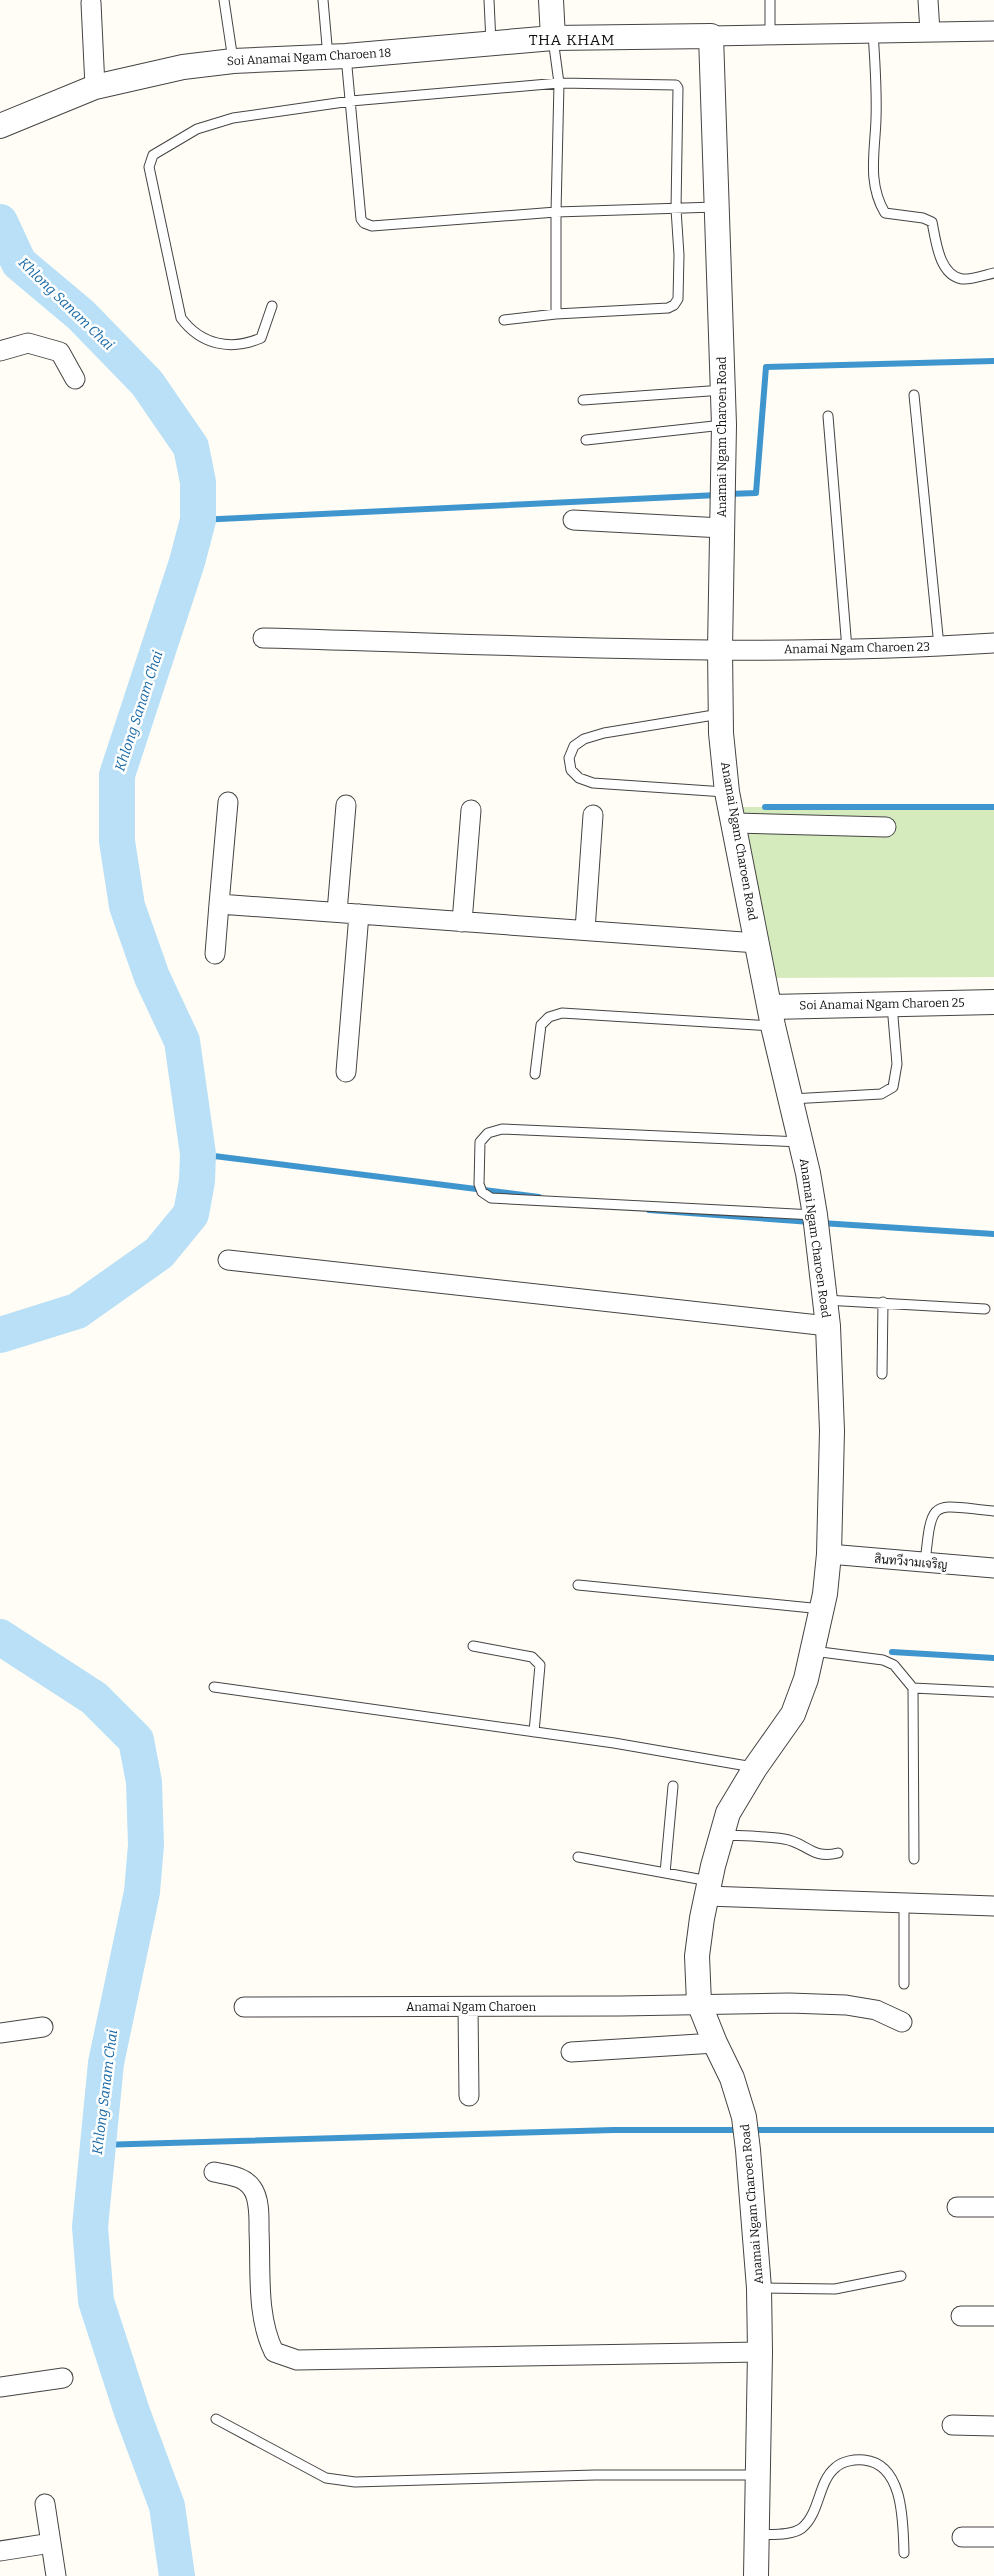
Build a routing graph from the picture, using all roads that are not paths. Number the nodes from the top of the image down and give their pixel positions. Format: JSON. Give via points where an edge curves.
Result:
{"nodes":[{"id":1,"x":224,"y":0,"type":"edge"},
{"id":2,"x":323,"y":0,"type":"edge"},
{"id":3,"x":489,"y":0,"type":"edge"},
{"id":4,"x":551,"y":0,"type":"edge"},
{"id":5,"x":770,"y":0,"type":"edge"},
{"id":6,"x":928,"y":0,"type":"edge"},
{"id":7,"x":90,"y":3,"type":"dead end"},
{"id":8,"x":994,"y":31,"type":"edge"},
{"id":9,"x":930,"y":32,"type":"junction"},
{"id":10,"x":873,"y":33,"type":"junction"},
{"id":11,"x":711,"y":36,"type":"junction"},
{"id":12,"x":770,"y":36,"type":"junction"},
{"id":13,"x":553,"y":38,"type":"junction"},
{"id":14,"x":491,"y":44,"type":"junction"},
{"id":15,"x":337,"y":57,"type":"junction"},
{"id":16,"x":232,"y":61,"type":"junction"},
{"id":17,"x":559,"y":83,"type":"junction"},
{"id":18,"x":95,"y":87,"type":"junction"},
{"id":19,"x":351,"y":101,"type":"junction"},
{"id":20,"x":0,"y":126,"type":"edge"},
{"id":21,"x":716,"y":207,"type":"junction"},
{"id":22,"x":676,"y":209,"type":"junction"},
{"id":23,"x":556,"y":212,"type":"junction"},
{"id":24,"x":994,"y":273,"type":"edge"},
{"id":25,"x":272,"y":306,"type":"dead end"},
{"id":26,"x":556,"y":314,"type":"junction"},
{"id":27,"x":504,"y":320,"type":"dead end"},
{"id":28,"x":0,"y":351,"type":"edge"},
{"id":29,"x":76,"y":379,"type":"dead end"},
{"id":30,"x":723,"y":390,"type":"junction"},
{"id":31,"x":914,"y":395,"type":"dead end"},
{"id":32,"x":583,"y":400,"type":"dead end"},
{"id":33,"x":828,"y":416,"type":"dead end"},
{"id":34,"x":724,"y":425,"type":"junction"},
{"id":35,"x":586,"y":440,"type":"dead end"},
{"id":36,"x":722,"y":517,"type":"junction"},
{"id":37,"x":572,"y":520,"type":"dead end"},
{"id":38,"x":263,"y":638,"type":"dead end"},
{"id":39,"x":994,"y":643,"type":"edge"},
{"id":40,"x":938,"y":646,"type":"junction"},
{"id":41,"x":720,"y":649,"type":"junction"},
{"id":42,"x":847,"y":649,"type":"junction"},
{"id":43,"x":720,"y":714,"type":"junction"},
{"id":44,"x":727,"y":792,"type":"junction"},
{"id":45,"x":228,"y":802,"type":"dead end"},
{"id":46,"x":346,"y":805,"type":"dead end"},
{"id":47,"x":471,"y":810,"type":"dead end"},
{"id":48,"x":593,"y":815,"type":"dead end"},
{"id":49,"x":733,"y":823,"type":"junction"},
{"id":50,"x":886,"y":827,"type":"dead end"},
{"id":51,"x":219,"y":904,"type":"junction"},
{"id":52,"x":337,"y":912,"type":"junction"},
{"id":53,"x":359,"y":914,"type":"junction"},
{"id":54,"x":462,"y":922,"type":"junction"},
{"id":55,"x":585,"y":930,"type":"junction"},
{"id":56,"x":757,"y":943,"type":"junction"},
{"id":57,"x":215,"y":954,"type":"dead end"},
{"id":58,"x":994,"y":1002,"type":"edge"},
{"id":59,"x":892,"y":1003,"type":"junction"},
{"id":60,"x":772,"y":1016,"type":"junction"},
{"id":61,"x":346,"y":1072,"type":"dead end"},
{"id":62,"x":535,"y":1074,"type":"dead end"},
{"id":63,"x":791,"y":1099,"type":"junction"},
{"id":64,"x":801,"y":1142,"type":"junction"},
{"id":65,"x":815,"y":1215,"type":"junction"},
{"id":66,"x":228,"y":1260,"type":"dead end"},
{"id":67,"x":825,"y":1300,"type":"junction"},
{"id":68,"x":883,"y":1302,"type":"junction"},
{"id":69,"x":985,"y":1310,"type":"dead end"},
{"id":70,"x":828,"y":1326,"type":"junction"},
{"id":71,"x":882,"y":1374,"type":"dead end"},
{"id":72,"x":994,"y":1511,"type":"edge"},
{"id":73,"x":829,"y":1554,"type":"junction"},
{"id":74,"x":925,"y":1563,"type":"junction"},
{"id":75,"x":994,"y":1568,"type":"edge"},
{"id":76,"x":578,"y":1585,"type":"dead end"},
{"id":77,"x":822,"y":1609,"type":"junction"},
{"id":78,"x":472,"y":1646,"type":"dead end"},
{"id":79,"x":813,"y":1651,"type":"junction"},
{"id":80,"x":214,"y":1687,"type":"dead end"},
{"id":81,"x":913,"y":1688,"type":"junction"},
{"id":82,"x":994,"y":1692,"type":"edge"},
{"id":83,"x":534,"y":1732,"type":"junction"},
{"id":84,"x":755,"y":1768,"type":"junction"},
{"id":85,"x":673,"y":1786,"type":"dead end"},
{"id":86,"x":722,"y":1835,"type":"junction"},
{"id":87,"x":838,"y":1853,"type":"dead end"},
{"id":88,"x":578,"y":1857,"type":"dead end"},
{"id":89,"x":914,"y":1859,"type":"dead end"},
{"id":90,"x":666,"y":1873,"type":"junction"},
{"id":91,"x":708,"y":1889,"type":"junction"},
{"id":92,"x":904,"y":1904,"type":"junction"},
{"id":93,"x":994,"y":1906,"type":"edge"},
{"id":94,"x":904,"y":1984,"type":"dead end"},
{"id":95,"x":699,"y":2003,"type":"junction"},
{"id":96,"x":244,"y":2007,"type":"dead end"},
{"id":97,"x":468,"y":2007,"type":"junction"},
{"id":98,"x":902,"y":2022,"type":"dead end"},
{"id":99,"x":43,"y":2027,"type":"dead end"},
{"id":100,"x":0,"y":2033,"type":"edge"},
{"id":101,"x":715,"y":2042,"type":"junction"},
{"id":102,"x":571,"y":2052,"type":"dead end"},
{"id":103,"x":469,"y":2096,"type":"dead end"},
{"id":104,"x":214,"y":2172,"type":"dead end"},
{"id":105,"x":957,"y":2207,"type":"dead end"},
{"id":106,"x":994,"y":2207,"type":"edge"},
{"id":107,"x":901,"y":2276,"type":"dead end"},
{"id":108,"x":759,"y":2288,"type":"junction"},
{"id":109,"x":961,"y":2316,"type":"dead end"},
{"id":110,"x":994,"y":2316,"type":"edge"},
{"id":111,"x":760,"y":2352,"type":"junction"},
{"id":112,"x":62,"y":2378,"type":"dead end"},
{"id":113,"x":0,"y":2386,"type":"edge"},
{"id":114,"x":216,"y":2419,"type":"dead end"},
{"id":115,"x":952,"y":2424,"type":"dead end"},
{"id":116,"x":994,"y":2426,"type":"edge"},
{"id":117,"x":756,"y":2475,"type":"junction"},
{"id":118,"x":45,"y":2504,"type":"dead end"},
{"id":119,"x":757,"y":2534,"type":"junction"},
{"id":120,"x":962,"y":2536,"type":"dead end"},
{"id":121,"x":994,"y":2537,"type":"edge"},
{"id":122,"x":51,"y":2543,"type":"junction"},
{"id":123,"x":0,"y":2551,"type":"edge"},
{"id":124,"x":904,"y":2553,"type":"dead end"},
{"id":125,"x":56,"y":2576,"type":"edge"},
{"id":126,"x":756,"y":2576,"type":"edge"}],
"edges":[{"from":1,"to":16,"type":"lane"},
{"from":2,"to":15,"type":"lane"},
{"from":3,"to":14,"type":"lane"},
{"from":4,"to":13,"type":"street"},
{"from":5,"to":12,"type":"lane"},
{"from":6,"to":9,"type":"street"},
{"from":7,"to":18,"type":"street"},
{"from":8,"to":9,"type":"street"},
{"from":9,"to":10,"type":"street"},
{"from":10,"to":12,"type":"street"},
{"from":10,"to":24,"type":"lane","via":[[876,118],[873,184],[878,202],[885,213],[932,222],[944,267],[952,275],[963,279]]},
{"from":11,"to":12,"type":"street"},
{"from":11,"to":13,"type":"street"},
{"from":11,"to":21,"type":"street","name":"Anamai Ngam Charoen Road"},
{"from":13,"to":14,"type":"street","name":"Soi Anamai Ngam Charoen 18"},
{"from":13,"to":17,"type":"lane"},
{"from":14,"to":15,"type":"street","name":"Soi Anamai Ngam Charoen 18"},
{"from":15,"to":16,"type":"street","name":"Soi Anamai Ngam Charoen 18"},
{"from":15,"to":19,"type":"lane"},
{"from":16,"to":18,"type":"street","name":"Soi Anamai Ngam Charoen 18","via":[[183,67]]},
{"from":17,"to":19,"type":"lane"},
{"from":17,"to":22,"type":"lane","via":[[673,83],[677,86]]},
{"from":17,"to":23,"type":"lane"},
{"from":18,"to":20,"type":"street","name":"Soi Anamai Ngam Charoen 18"},
{"from":19,"to":23,"type":"lane","via":[[361,219],[364,223],[372,226]]},
{"from":19,"to":25,"type":"lane","via":[[224,121],[197,129],[153,155],[149,167],[151,177],[181,318],[190,330],[216,345],[246,344],[261,338]]},
{"from":21,"to":22,"type":"lane"},
{"from":21,"to":30,"type":"street","name":"Anamai Ngam Charoen Road"},
{"from":22,"to":23,"type":"lane"},
{"from":22,"to":26,"type":"lane","via":[[679,255],[678,299],[674,305],[668,308]]},
{"from":23,"to":26,"type":"lane"},
{"from":26,"to":27,"type":"lane"},
{"from":28,"to":29,"type":"street","via":[[28,343],[60,352]]},
{"from":30,"to":32,"type":"lane"},
{"from":30,"to":34,"type":"street","name":"Anamai Ngam Charoen Road"},
{"from":31,"to":40,"type":"lane"},
{"from":33,"to":42,"type":"lane"},
{"from":34,"to":35,"type":"lane"},
{"from":34,"to":36,"type":"street","name":"Anamai Ngam Charoen Road"},
{"from":36,"to":37,"type":"street"},
{"from":36,"to":41,"type":"street","name":"Anamai Ngam Charoen Road"},
{"from":38,"to":41,"type":"street","name":"Anamai Ngam Charoen 23"},
{"from":39,"to":40,"type":"street","name":"Anamai Ngam Charoen 23"},
{"from":40,"to":42,"type":"street","name":"Anamai Ngam Charoen 23"},
{"from":41,"to":42,"type":"street","name":"Anamai Ngam Charoen 23"},
{"from":41,"to":43,"type":"street","name":"Anamai Ngam Charoen Road"},
{"from":43,"to":44,"type":"street","name":"Anamai Ngam Charoen Road"},
{"from":43,"to":44,"type":"lane","via":[[591,737],[574,746],[569,758],[571,770],[580,778],[594,782]]},
{"from":44,"to":49,"type":"street","name":"Anamai Ngam Charoen Road"},
{"from":45,"to":51,"type":"street"},
{"from":46,"to":52,"type":"street"},
{"from":47,"to":54,"type":"street"},
{"from":48,"to":55,"type":"street"},
{"from":49,"to":50,"type":"street"},
{"from":49,"to":56,"type":"street","name":"Anamai Ngam Charoen Road"},
{"from":51,"to":52,"type":"street"},
{"from":51,"to":57,"type":"street"},
{"from":52,"to":53,"type":"street"},
{"from":53,"to":54,"type":"street"},
{"from":53,"to":61,"type":"street"},
{"from":54,"to":55,"type":"street"},
{"from":55,"to":56,"type":"street"},
{"from":56,"to":60,"type":"street","name":"Anamai Ngam Charoen Road"},
{"from":58,"to":59,"type":"street","name":"Soi Anamai Ngam Charoen 25"},
{"from":59,"to":60,"type":"street","name":"Soi Anamai Ngam Charoen 25"},
{"from":59,"to":63,"type":"lane","via":[[897,1064],[893,1087],[881,1094]]},
{"from":60,"to":62,"type":"lane","via":[[562,1013],[549,1017],[541,1025]]},
{"from":60,"to":63,"type":"street","name":"Anamai Ngam Charoen Road"},
{"from":63,"to":64,"type":"street","name":"Anamai Ngam Charoen Road"},
{"from":64,"to":65,"type":"street","name":"Anamai Ngam Charoen Road"},
{"from":64,"to":65,"type":"lane","via":[[502,1129],[488,1133],[480,1142],[479,1184],[482,1192],[491,1198]]},
{"from":65,"to":67,"type":"street","name":"Anamai Ngam Charoen Road"},
{"from":66,"to":70,"type":"street"},
{"from":67,"to":68,"type":"lane"},
{"from":67,"to":70,"type":"street","name":"Anamai Ngam Charoen Road"},
{"from":68,"to":69,"type":"lane"},
{"from":68,"to":71,"type":"lane"},
{"from":70,"to":73,"type":"street","name":"Anamai Ngam Charoen Road","via":[[832,1431]]},
{"from":72,"to":74,"type":"lane","via":[[943,1506],[934,1512],[929,1521]]},
{"from":73,"to":74,"type":"street","name":"สินทวีงามเจริญ"},
{"from":73,"to":77,"type":"street","name":"Anamai Ngam Charoen Road"},
{"from":74,"to":75,"type":"street","name":"สินทวีงามเจริญ"},
{"from":76,"to":77,"type":"lane"},
{"from":77,"to":79,"type":"street","name":"Anamai Ngam Charoen Road"},
{"from":78,"to":83,"type":"lane","via":[[532,1657],[540,1665]]},
{"from":79,"to":81,"type":"lane","via":[[884,1660],[894,1665]]},
{"from":79,"to":84,"type":"street","name":"Anamai Ngam Charoen Road","via":[[793,1714]]},
{"from":80,"to":83,"type":"lane"},
{"from":81,"to":82,"type":"lane"},
{"from":81,"to":89,"type":"lane"},
{"from":83,"to":84,"type":"lane"},
{"from":84,"to":86,"type":"street","name":"Anamai Ngam Charoen Road","via":[[728,1813]]},
{"from":85,"to":90,"type":"lane"},
{"from":86,"to":87,"type":"lane","via":[[786,1839],[816,1854]]},
{"from":86,"to":91,"type":"street","name":"Anamai Ngam Charoen Road"},
{"from":88,"to":90,"type":"lane"},
{"from":90,"to":91,"type":"lane"},
{"from":91,"to":92,"type":"street"},
{"from":91,"to":95,"type":"street","name":"Anamai Ngam Charoen Road","via":[[697,1956]]},
{"from":92,"to":93,"type":"street"},
{"from":92,"to":94,"type":"lane"},
{"from":95,"to":97,"type":"street","name":"Anamai Ngam Charoen"},
{"from":95,"to":98,"type":"street","name":"Anamai Ngam Charoen","via":[[846,2005],[876,2010]]},
{"from":95,"to":101,"type":"street","name":"Anamai Ngam Charoen Road"},
{"from":96,"to":97,"type":"street","name":"Anamai Ngam Charoen"},
{"from":97,"to":103,"type":"street"},
{"from":99,"to":100,"type":"street"},
{"from":101,"to":102,"type":"street"},
{"from":101,"to":108,"type":"street","name":"Anamai Ngam Charoen Road","via":[[732,2078],[744,2117]]},
{"from":104,"to":111,"type":"street","via":[[237,2176],[252,2188],[258,2207],[263,2318],[268,2341],[274,2352],[297,2360]]},
{"from":105,"to":106,"type":"street"},
{"from":107,"to":108,"type":"lane","via":[[835,2289]]},
{"from":108,"to":111,"type":"street","name":"Anamai Ngam Charoen Road"},
{"from":109,"to":110,"type":"street"},
{"from":111,"to":117,"type":"street","name":"Anamai Ngam Charoen Road"},
{"from":112,"to":113,"type":"street"},
{"from":114,"to":117,"type":"lane","via":[[326,2478],[355,2482],[585,2475]]},
{"from":115,"to":116,"type":"street"},
{"from":117,"to":119,"type":"street","name":"Anamai Ngam Charoen Road"},
{"from":118,"to":122,"type":"street"},
{"from":119,"to":124,"type":"lane","via":[[795,2532],[801,2528],[835,2468],[848,2461],[862,2459],[875,2461],[885,2470],[900,2498]]},
{"from":119,"to":126,"type":"street","name":"Anamai Ngam Charoen Road"},
{"from":120,"to":121,"type":"street"},
{"from":122,"to":123,"type":"street"},
{"from":122,"to":125,"type":"street"}]}
